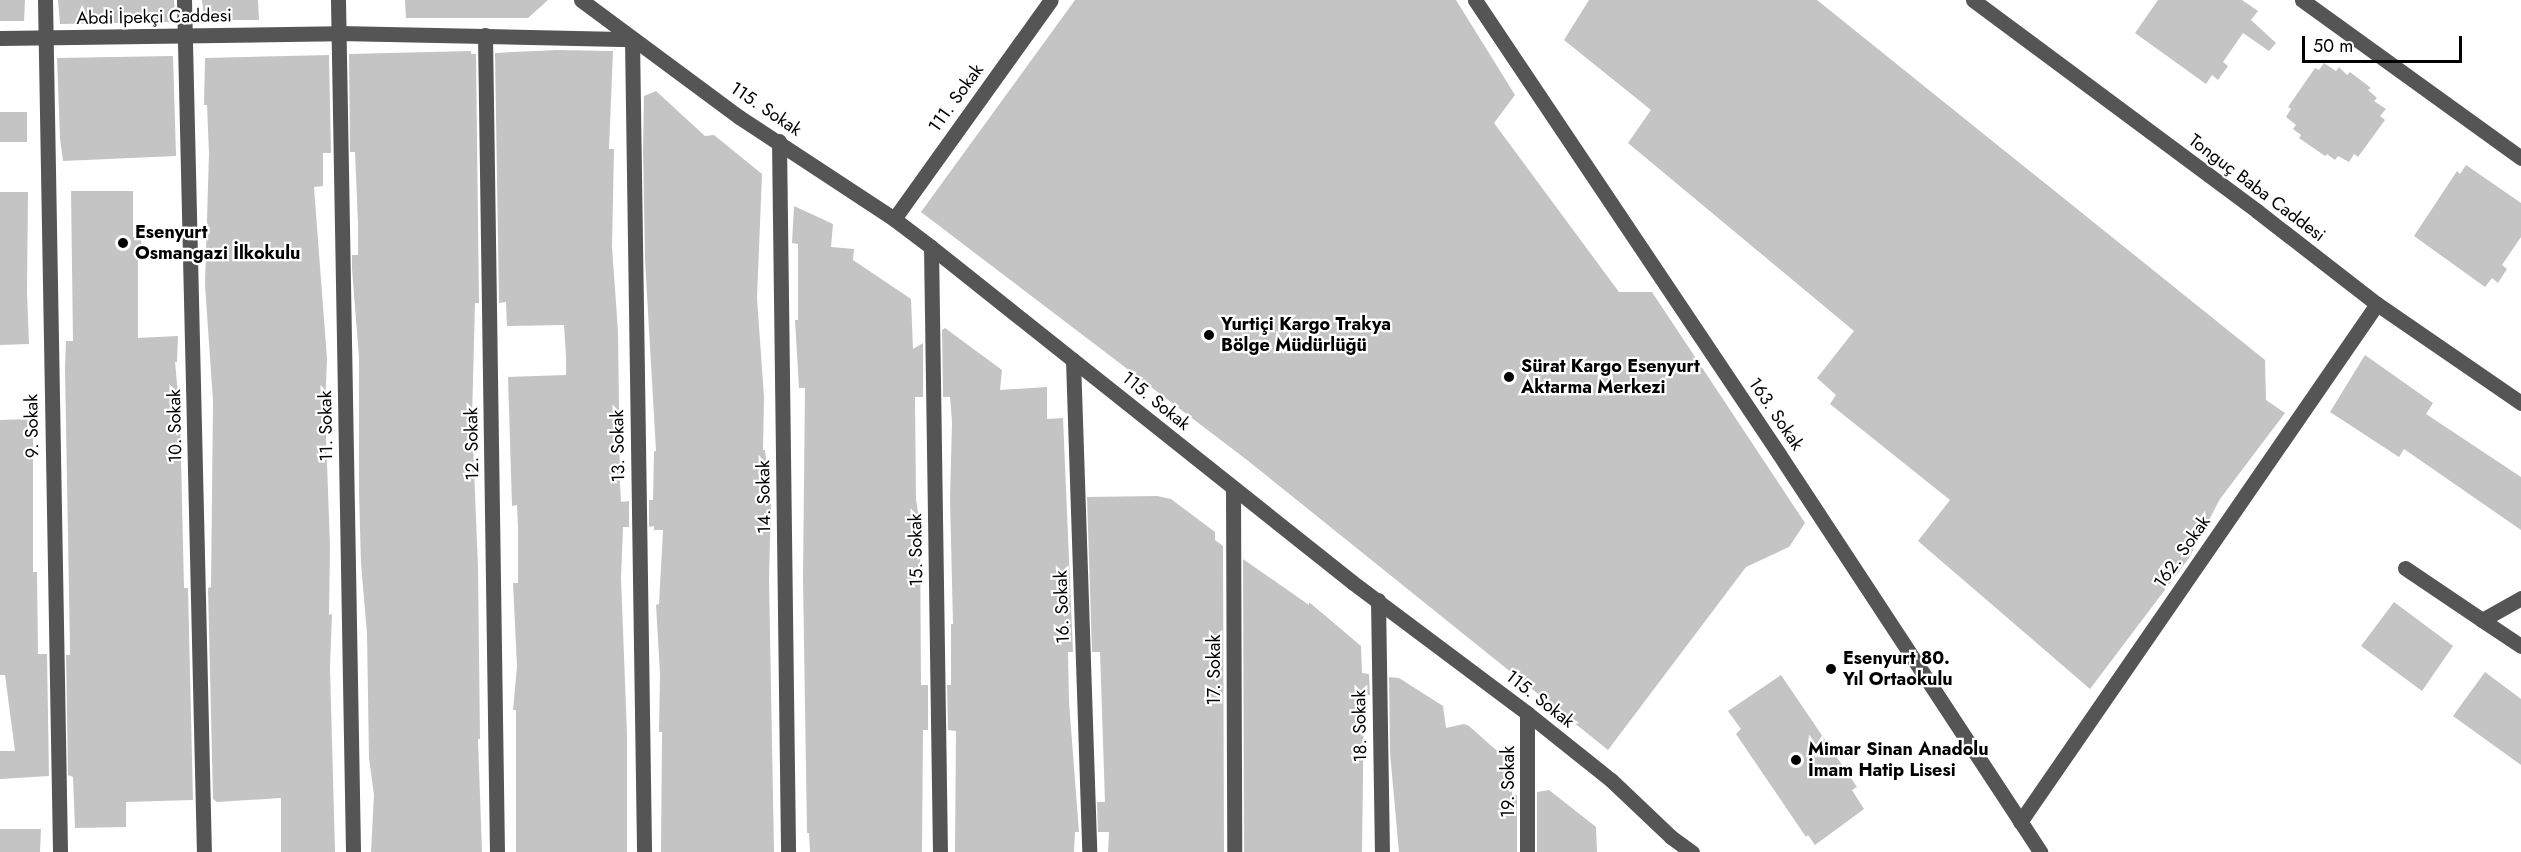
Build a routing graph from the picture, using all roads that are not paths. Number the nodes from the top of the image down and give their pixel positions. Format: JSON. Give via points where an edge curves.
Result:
{"nodes":[{"id":1,"x":45,"y":0,"type":"edge"},
{"id":2,"x":184,"y":0,"type":"edge"},
{"id":3,"x":338,"y":0,"type":"edge"},
{"id":4,"x":581,"y":0,"type":"edge"},
{"id":5,"x":1051,"y":0,"type":"edge"},
{"id":6,"x":1475,"y":0,"type":"edge"},
{"id":7,"x":1973,"y":0,"type":"edge"},
{"id":8,"x":2302,"y":0,"type":"edge"},
{"id":9,"x":338,"y":33,"type":"junction"},
{"id":10,"x":485,"y":35,"type":"junction"},
{"id":11,"x":46,"y":37,"type":"junction"},
{"id":12,"x":184,"y":37,"type":"junction"},
{"id":13,"x":0,"y":38,"type":"edge"},
{"id":14,"x":632,"y":39,"type":"junction"},
{"id":15,"x":779,"y":141,"type":"junction"},
{"id":16,"x":2521,"y":158,"type":"edge"},
{"id":17,"x":894,"y":219,"type":"junction"},
{"id":18,"x":931,"y":247,"type":"junction"},
{"id":19,"x":2377,"y":304,"type":"junction"},
{"id":20,"x":1073,"y":360,"type":"junction"},
{"id":21,"x":2521,"y":403,"type":"edge"},
{"id":22,"x":1233,"y":488,"type":"junction"},
{"id":23,"x":2404,"y":568,"type":"dead end"},
{"id":24,"x":2521,"y":598,"type":"edge"},
{"id":25,"x":1378,"y":600,"type":"junction"},
{"id":26,"x":2482,"y":620,"type":"junction"},
{"id":27,"x":2521,"y":646,"type":"edge"},
{"id":28,"x":1527,"y":713,"type":"junction"},
{"id":29,"x":2020,"y":822,"type":"junction"},
{"id":30,"x":1671,"y":844,"type":"edge"},
{"id":31,"x":60,"y":852,"type":"edge"},
{"id":32,"x":204,"y":852,"type":"edge"},
{"id":33,"x":353,"y":852,"type":"edge"},
{"id":34,"x":497,"y":852,"type":"edge"},
{"id":35,"x":644,"y":852,"type":"edge"},
{"id":36,"x":788,"y":852,"type":"edge"},
{"id":37,"x":940,"y":852,"type":"edge"},
{"id":38,"x":1089,"y":852,"type":"edge"},
{"id":39,"x":1234,"y":852,"type":"edge"},
{"id":40,"x":1382,"y":852,"type":"edge"},
{"id":41,"x":1527,"y":852,"type":"edge"},
{"id":42,"x":1692,"y":852,"type":"edge"},
{"id":43,"x":2040,"y":852,"type":"edge"}],
"edges":[{"from":1,"to":11,"type":"street","name":"9. Sokak"},
{"from":2,"to":12,"type":"street","name":"10. Sokak"},
{"from":3,"to":9,"type":"street","name":"11. Sokak"},
{"from":4,"to":14,"type":"street","name":"115. Sokak"},
{"from":5,"to":17,"type":"street","name":"111. Sokak"},
{"from":6,"to":29,"type":"street","name":"163. Sokak"},
{"from":7,"to":19,"type":"street","name":"Tonguç Baba Caddesi"},
{"from":8,"to":16,"type":"street"},
{"from":9,"to":10,"type":"street","name":"Abdi İpekçi Caddesi"},
{"from":9,"to":12,"type":"street","name":"Abdi İpekçi Caddesi"},
{"from":9,"to":33,"type":"street","name":"11. Sokak"},
{"from":10,"to":14,"type":"street","name":"Abdi İpekçi Caddesi"},
{"from":10,"to":34,"type":"street","name":"12. Sokak"},
{"from":11,"to":12,"type":"street","name":"Abdi İpekçi Caddesi"},
{"from":11,"to":13,"type":"street","name":"Abdi İpekçi Caddesi"},
{"from":11,"to":31,"type":"street","name":"9. Sokak"},
{"from":12,"to":32,"type":"street","name":"10. Sokak"},
{"from":14,"to":15,"type":"street","name":"115. Sokak","via":[[739,117]]},
{"from":14,"to":35,"type":"street","name":"13. Sokak"},
{"from":15,"to":17,"type":"street","name":"115. Sokak"},
{"from":15,"to":36,"type":"street","name":"14. Sokak"},
{"from":17,"to":18,"type":"street","name":"115. Sokak"},
{"from":18,"to":20,"type":"street","name":"115. Sokak"},
{"from":18,"to":37,"type":"street","name":"15. Sokak"},
{"from":19,"to":21,"type":"street","name":"Tonguç Baba Caddesi"},
{"from":19,"to":29,"type":"street","name":"162. Sokak"},
{"from":20,"to":22,"type":"street","name":"115. Sokak"},
{"from":20,"to":38,"type":"street","name":"16. Sokak"},
{"from":22,"to":25,"type":"street","name":"115. Sokak"},
{"from":22,"to":39,"type":"street","name":"17. Sokak"},
{"from":23,"to":26,"type":"street"},
{"from":24,"to":26,"type":"street"},
{"from":25,"to":28,"type":"street","name":"115. Sokak"},
{"from":25,"to":40,"type":"street","name":"18. Sokak"},
{"from":26,"to":27,"type":"street"},
{"from":28,"to":30,"type":"street","name":"115. Sokak","via":[[1611,780]]},
{"from":28,"to":41,"type":"street","name":"19. Sokak"},
{"from":29,"to":43,"type":"street","name":"163. Sokak"},
{"from":30,"to":42,"type":"street","name":"115. Sokak"}]}
